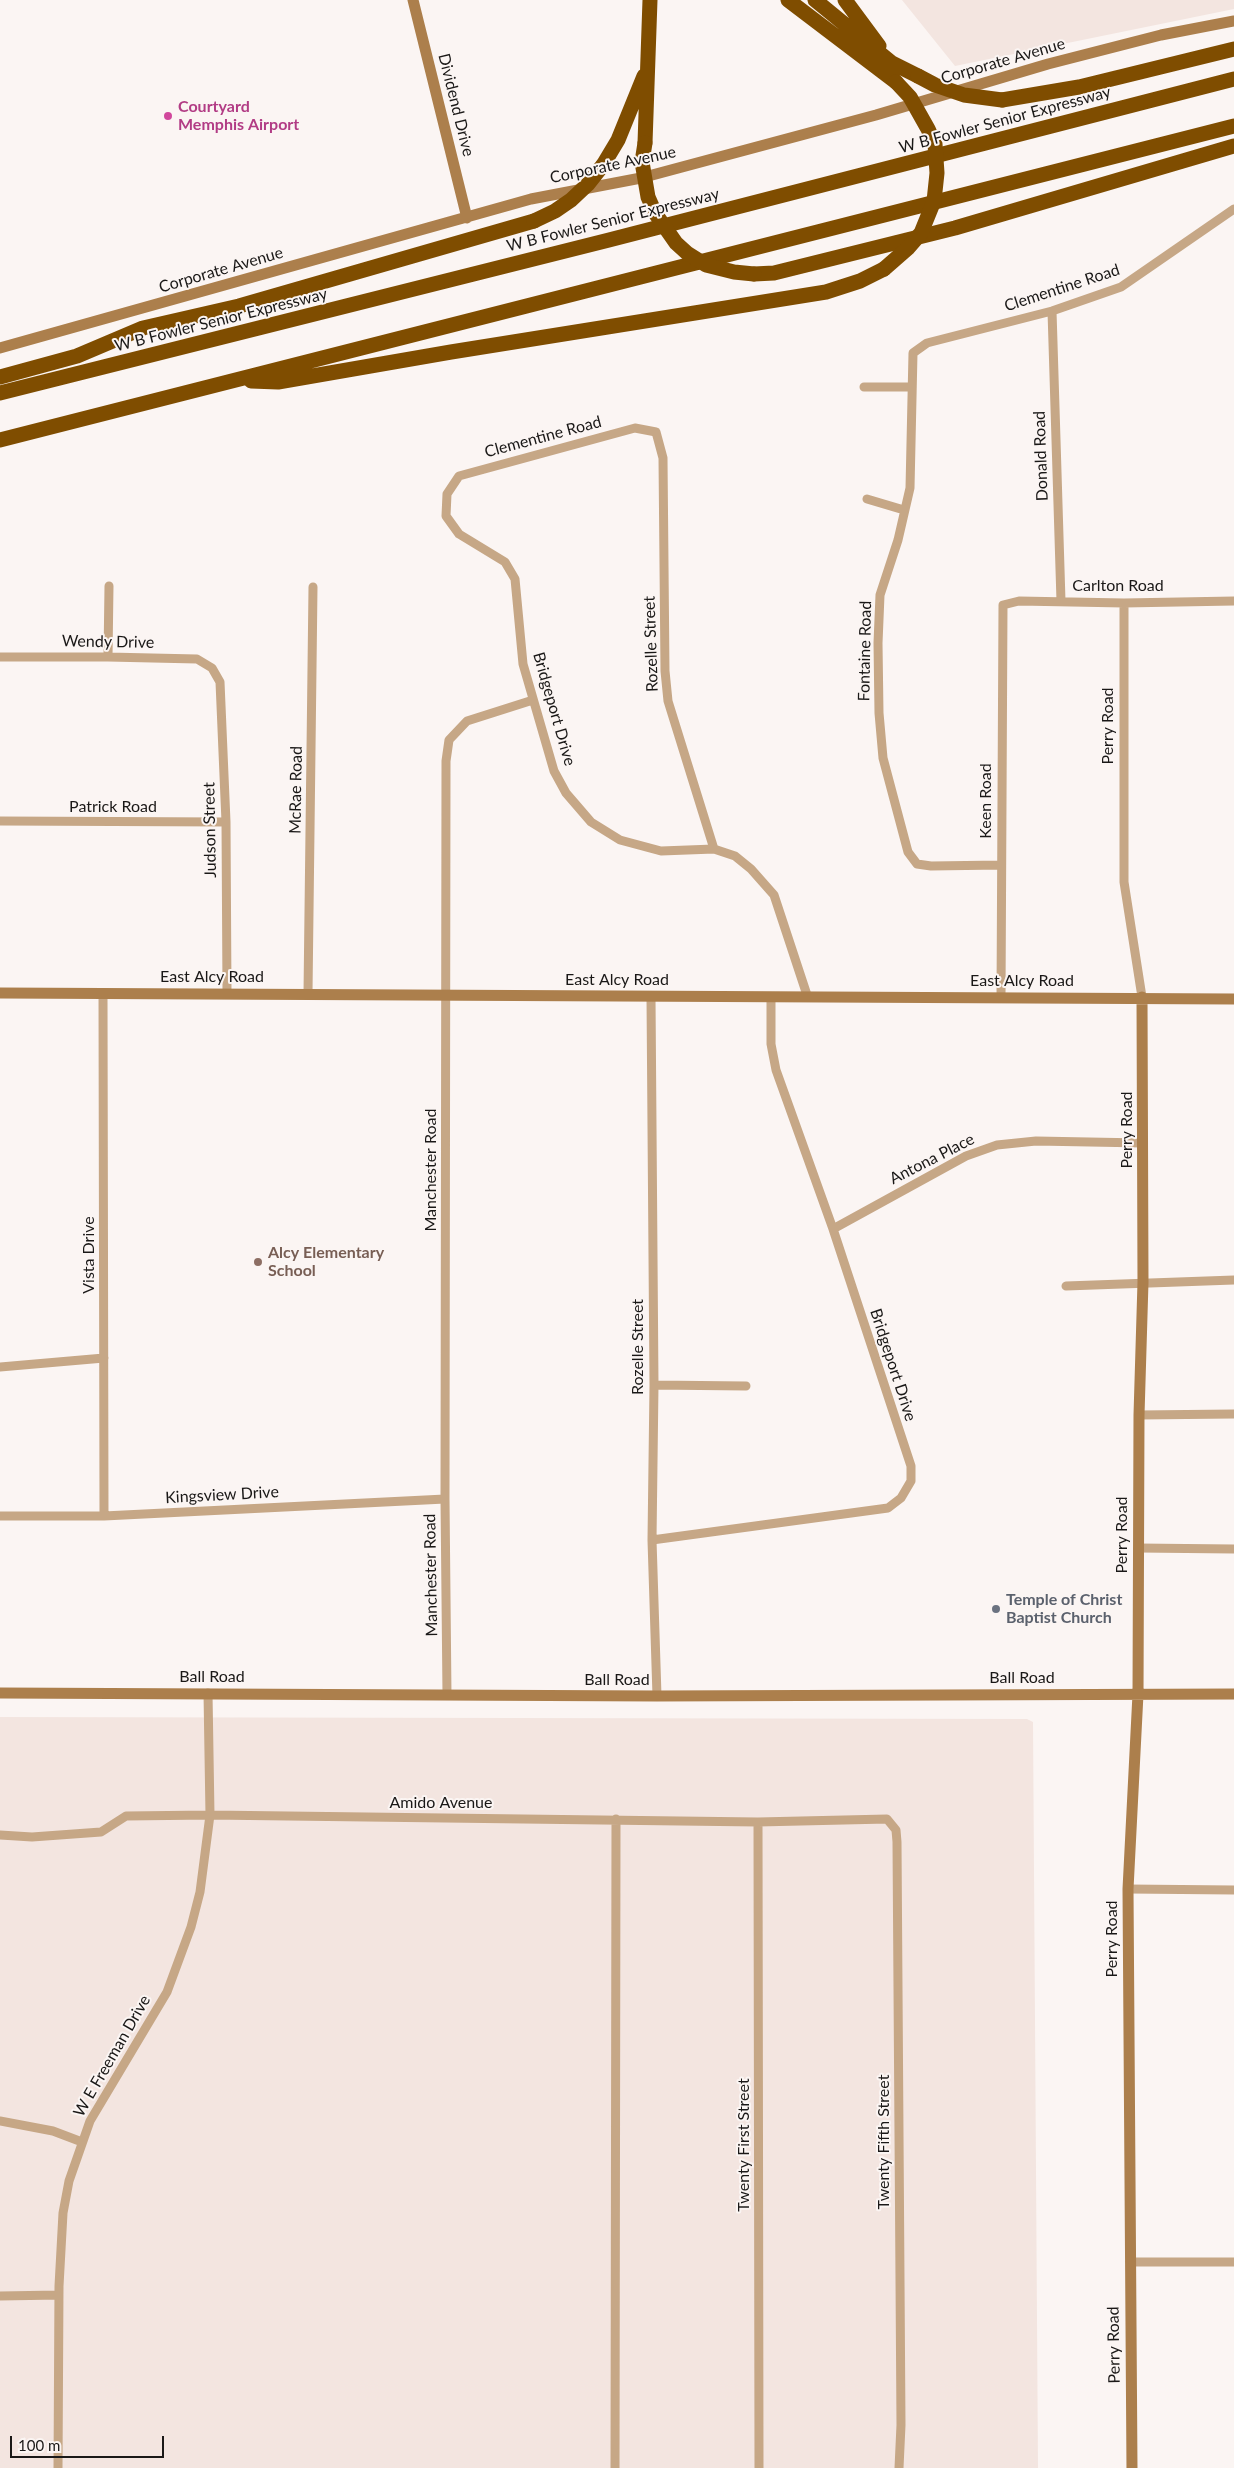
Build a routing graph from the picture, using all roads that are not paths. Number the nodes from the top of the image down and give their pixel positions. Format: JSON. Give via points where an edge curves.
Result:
{"nodes":[{"id":1,"x":413,"y":0,"type":"edge"},
{"id":2,"x":650,"y":0,"type":"edge"},
{"id":3,"x":788,"y":0,"type":"edge"},
{"id":4,"x":815,"y":0,"type":"edge"},
{"id":5,"x":845,"y":0,"type":"edge"},
{"id":6,"x":1234,"y":21,"type":"edge"},
{"id":7,"x":1234,"y":49,"type":"edge"},
{"id":8,"x":648,"y":63,"type":"junction"},
{"id":9,"x":892,"y":63,"type":"junction"},
{"id":10,"x":1234,"y":78,"type":"edge"},
{"id":11,"x":1234,"y":126,"type":"edge"},
{"id":12,"x":1234,"y":146,"type":"edge"},
{"id":13,"x":1234,"y":210,"type":"edge"},
{"id":14,"x":467,"y":218,"type":"junction"},
{"id":15,"x":1052,"y":311,"type":"junction"},
{"id":16,"x":0,"y":348,"type":"edge"},
{"id":17,"x":913,"y":352,"type":"joint"},
{"id":18,"x":0,"y":377,"type":"edge"},
{"id":19,"x":232,"y":381,"type":"junction"},
{"id":20,"x":864,"y":387,"type":"dead end"},
{"id":21,"x":912,"y":387,"type":"junction"},
{"id":22,"x":0,"y":393,"type":"edge"},
{"id":23,"x":656,"y":432,"type":"joint"},
{"id":24,"x":0,"y":440,"type":"edge"},
{"id":25,"x":447,"y":494,"type":"joint"},
{"id":26,"x":867,"y":499,"type":"dead end"},
{"id":27,"x":904,"y":510,"type":"junction"},
{"id":28,"x":109,"y":586,"type":"dead end"},
{"id":29,"x":313,"y":587,"type":"dead end"},
{"id":30,"x":1061,"y":601,"type":"junction"},
{"id":31,"x":1234,"y":601,"type":"edge"},
{"id":32,"x":1124,"y":602,"type":"junction"},
{"id":33,"x":1003,"y":605,"type":"joint"},
{"id":34,"x":108,"y":656,"type":"junction"},
{"id":35,"x":0,"y":657,"type":"edge"},
{"id":36,"x":212,"y":668,"type":"joint"},
{"id":37,"x":533,"y":700,"type":"junction"},
{"id":38,"x":0,"y":821,"type":"edge"},
{"id":39,"x":226,"y":822,"type":"junction"},
{"id":40,"x":714,"y":849,"type":"junction"},
{"id":41,"x":1001,"y":865,"type":"junction"},
{"id":42,"x":0,"y":993,"type":"edge"},
{"id":43,"x":103,"y":993,"type":"junction"},
{"id":44,"x":228,"y":993,"type":"junction"},
{"id":45,"x":308,"y":993,"type":"junction"},
{"id":46,"x":446,"y":994,"type":"junction"},
{"id":47,"x":807,"y":995,"type":"junction"},
{"id":48,"x":651,"y":997,"type":"junction"},
{"id":49,"x":772,"y":997,"type":"junction"},
{"id":50,"x":1142,"y":997,"type":"junction"},
{"id":51,"x":1001,"y":998,"type":"junction"},
{"id":52,"x":1234,"y":999,"type":"edge"},
{"id":53,"x":1143,"y":1143,"type":"junction"},
{"id":54,"x":832,"y":1229,"type":"junction"},
{"id":55,"x":1234,"y":1280,"type":"edge"},
{"id":56,"x":1143,"y":1282,"type":"junction"},
{"id":57,"x":1066,"y":1286,"type":"dead end"},
{"id":58,"x":104,"y":1358,"type":"junction"},
{"id":59,"x":0,"y":1368,"type":"edge"},
{"id":60,"x":654,"y":1385,"type":"junction"},
{"id":61,"x":746,"y":1386,"type":"dead end"},
{"id":62,"x":1234,"y":1414,"type":"edge"},
{"id":63,"x":1139,"y":1415,"type":"junction"},
{"id":64,"x":445,"y":1499,"type":"junction"},
{"id":65,"x":0,"y":1516,"type":"edge"},
{"id":66,"x":104,"y":1516,"type":"junction"},
{"id":67,"x":652,"y":1540,"type":"junction"},
{"id":68,"x":1138,"y":1548,"type":"junction"},
{"id":69,"x":1234,"y":1549,"type":"edge"},
{"id":70,"x":0,"y":1692,"type":"edge"},
{"id":71,"x":208,"y":1693,"type":"junction"},
{"id":72,"x":1138,"y":1694,"type":"junction"},
{"id":73,"x":1234,"y":1694,"type":"edge"},
{"id":74,"x":447,"y":1695,"type":"junction"},
{"id":75,"x":656,"y":1696,"type":"junction"},
{"id":76,"x":210,"y":1815,"type":"junction"},
{"id":77,"x":616,"y":1819,"type":"junction"},
{"id":78,"x":887,"y":1819,"type":"joint"},
{"id":79,"x":758,"y":1822,"type":"junction"},
{"id":80,"x":0,"y":1835,"type":"edge"},
{"id":81,"x":1128,"y":1889,"type":"junction"},
{"id":82,"x":1234,"y":1890,"type":"edge"},
{"id":83,"x":0,"y":2121,"type":"edge"},
{"id":84,"x":82,"y":2142,"type":"junction"},
{"id":85,"x":1130,"y":2262,"type":"junction"},
{"id":86,"x":1234,"y":2262,"type":"edge"},
{"id":87,"x":59,"y":2294,"type":"junction"},
{"id":88,"x":0,"y":2296,"type":"edge"},
{"id":89,"x":58,"y":2468,"type":"edge"},
{"id":90,"x":615,"y":2468,"type":"edge"},
{"id":91,"x":759,"y":2468,"type":"edge"},
{"id":92,"x":899,"y":2468,"type":"edge"},
{"id":93,"x":1132,"y":2468,"type":"edge"}],
"edges":[{"from":1,"to":14,"type":"street","name":"Dividend Drive"},
{"from":2,"to":8,"type":"highway"},
{"from":3,"to":19,"type":"highway","bridge":true,"via":[[896,82],[910,97],[935,144],[937,173],[934,201],[921,233],[884,269],[860,281],[807,295],[278,382]]},
{"from":4,"to":9,"type":"highway"},
{"from":5,"to":9,"type":"highway"},
{"from":6,"to":14,"type":"street","name":"Corporate Avenue","via":[[1161,35],[1048,64],[876,115],[660,173],[531,199]]},
{"from":7,"to":9,"type":"highway","bridge":true,"via":[[1096,84],[1002,100],[957,93]]},
{"from":8,"to":12,"type":"highway","bridge":true,"via":[[642,162],[648,197],[655,214],[686,254],[706,265],[734,272],[774,273],[956,228]]},
{"from":8,"to":18,"type":"highway","bridge":true,"via":[[618,140],[603,165],[571,200],[534,221],[239,306],[143,328],[77,356]]},
{"from":10,"to":22,"type":"highway","name":"W B Fowler Senior Expressway"},
{"from":11,"to":19,"type":"highway"},
{"from":13,"to":15,"type":"street","name":"Clementine Road","via":[[1120,287]]},
{"from":14,"to":16,"type":"street","name":"Corporate Avenue"},
{"from":15,"to":17,"type":"street","name":"Clementine Road","via":[[927,343]]},
{"from":15,"to":30,"type":"street","name":"Donald Road"},
{"from":17,"to":21,"type":"street","name":"Fontaine Road"},
{"from":19,"to":24,"type":"highway"},
{"from":20,"to":21,"type":"street"},
{"from":21,"to":27,"type":"street","name":"Fontaine Road","via":[[910,488]]},
{"from":23,"to":25,"type":"street","name":"Clementine Road","via":[[635,428],[458,476]]},
{"from":23,"to":40,"type":"street","name":"Rozelle Street","via":[[663,458],[668,701]]},
{"from":25,"to":37,"type":"street","name":"Bridgeport Drive","via":[[446,516],[459,534],[506,562],[515,579],[523,664]]},
{"from":26,"to":27,"type":"street"},
{"from":27,"to":41,"type":"street","name":"Fontaine Road","via":[[880,596],[878,643],[883,758],[908,852],[918,864],[931,866]]},
{"from":28,"to":34,"type":"street"},
{"from":29,"to":45,"type":"street","name":"McRae Road"},
{"from":30,"to":32,"type":"street","name":"Carlton Road"},
{"from":30,"to":33,"type":"street","name":"Carlton Road","via":[[1019,601]]},
{"from":31,"to":32,"type":"street","name":"Carlton Road"},
{"from":32,"to":50,"type":"street","name":"Perry Road","via":[[1124,882]]},
{"from":33,"to":41,"type":"street","name":"Keen Road"},
{"from":34,"to":35,"type":"street","name":"Wendy Drive"},
{"from":34,"to":36,"type":"street","name":"Wendy Drive","via":[[197,659]]},
{"from":36,"to":39,"type":"street","name":"Judson Street","via":[[220,682]]},
{"from":37,"to":40,"type":"street","name":"Bridgeport Drive","via":[[554,771],[566,793],[591,822],[620,840],[660,851]]},
{"from":37,"to":46,"type":"street","name":"Manchester Road","via":[[467,721],[449,740],[446,761]]},
{"from":38,"to":39,"type":"street","name":"Patrick Road"},
{"from":39,"to":44,"type":"street","name":"Judson Street"},
{"from":40,"to":47,"type":"street","name":"Bridgeport Drive","via":[[735,856],[774,895]]},
{"from":41,"to":51,"type":"street","name":"Keen Road"},
{"from":42,"to":43,"type":"street","name":"East Alcy Road"},
{"from":43,"to":44,"type":"street","name":"East Alcy Road"},
{"from":43,"to":58,"type":"street","name":"Vista Drive"},
{"from":44,"to":45,"type":"street","name":"East Alcy Road"},
{"from":45,"to":46,"type":"street","name":"East Alcy Road"},
{"from":46,"to":48,"type":"street","name":"East Alcy Road"},
{"from":46,"to":64,"type":"street","name":"Manchester Road"},
{"from":47,"to":49,"type":"street","name":"East Alcy Road"},
{"from":47,"to":51,"type":"street","name":"East Alcy Road"},
{"from":48,"to":49,"type":"street","name":"East Alcy Road"},
{"from":48,"to":60,"type":"street","name":"Rozelle Street"},
{"from":49,"to":54,"type":"street","name":"Bridgeport Drive","via":[[771,1044],[776,1070]]},
{"from":50,"to":51,"type":"street","name":"East Alcy Road"},
{"from":50,"to":52,"type":"street","name":"East Alcy Road"},
{"from":50,"to":53,"type":"street","name":"Perry Road"},
{"from":53,"to":54,"type":"street","name":"Antona Place","via":[[1036,1141],[997,1145],[966,1156]]},
{"from":53,"to":56,"type":"street","name":"Perry Road"},
{"from":54,"to":67,"type":"street","name":"Bridgeport Drive","via":[[911,1466],[910,1481],[901,1498],[888,1508]]},
{"from":55,"to":56,"type":"street"},
{"from":56,"to":57,"type":"street"},
{"from":56,"to":63,"type":"street","name":"Perry Road"},
{"from":58,"to":59,"type":"street"},
{"from":58,"to":66,"type":"street","name":"Vista Drive"},
{"from":60,"to":61,"type":"street"},
{"from":60,"to":67,"type":"street","name":"Rozelle Street"},
{"from":62,"to":63,"type":"street"},
{"from":63,"to":68,"type":"street","name":"Perry Road"},
{"from":64,"to":66,"type":"street","name":"Kingsview Drive"},
{"from":64,"to":74,"type":"street","name":"Manchester Road"},
{"from":65,"to":66,"type":"street","name":"Kingsview Drive"},
{"from":67,"to":75,"type":"street","name":"Rozelle Street"},
{"from":68,"to":69,"type":"street"},
{"from":68,"to":72,"type":"street","name":"Perry Road"},
{"from":70,"to":71,"type":"street","name":"Ball Road"},
{"from":71,"to":74,"type":"street","name":"Ball Road"},
{"from":71,"to":76,"type":"street","name":"W E Freeman Drive"},
{"from":72,"to":73,"type":"street","name":"Ball Road"},
{"from":72,"to":75,"type":"street","name":"Ball Road"},
{"from":72,"to":81,"type":"street","name":"Perry Road"},
{"from":74,"to":75,"type":"street","name":"Ball Road"},
{"from":76,"to":77,"type":"street","name":"Amido Avenue"},
{"from":76,"to":80,"type":"street","name":"Amido Avenue","via":[[126,1816],[101,1832],[32,1837]]},
{"from":76,"to":84,"type":"street","name":"W E Freeman Drive","via":[[200,1892],[177,1968],[167,1992],[102,2098]]},
{"from":77,"to":79,"type":"street","name":"Amido Avenue"},
{"from":77,"to":90,"type":"street"},
{"from":78,"to":79,"type":"street","name":"Amido Avenue"},
{"from":78,"to":92,"type":"street","name":"Twenty Fifth Street","via":[[896,1830]]},
{"from":79,"to":91,"type":"street","name":"Twenty First Street"},
{"from":81,"to":82,"type":"street"},
{"from":81,"to":85,"type":"street","name":"Perry Road"},
{"from":83,"to":84,"type":"street","via":[[52,2131]]},
{"from":84,"to":87,"type":"street","name":"W E Freeman Drive","via":[[63,2213]]},
{"from":85,"to":86,"type":"street"},
{"from":85,"to":93,"type":"street","name":"Perry Road"},
{"from":87,"to":88,"type":"street"},
{"from":87,"to":89,"type":"street","name":"W E Freeman Drive"}]}
